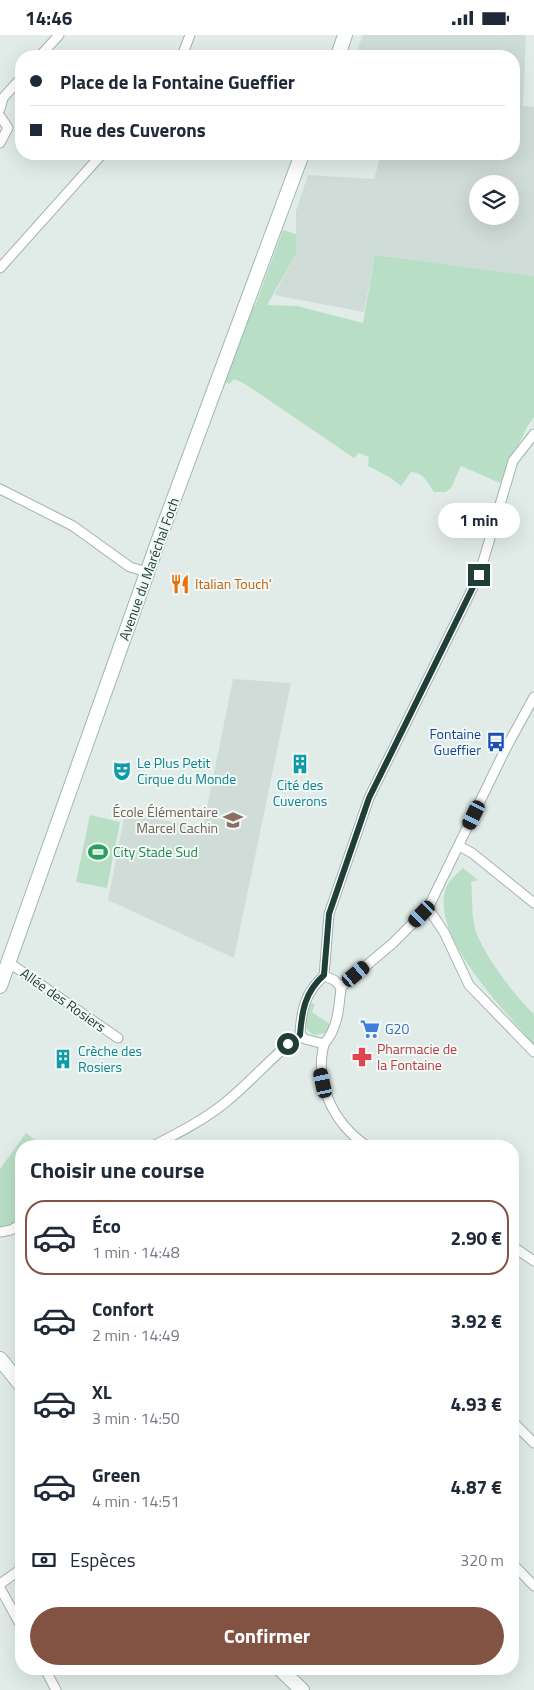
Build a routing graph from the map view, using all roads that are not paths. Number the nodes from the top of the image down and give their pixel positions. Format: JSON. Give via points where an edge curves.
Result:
{"nodes":[{"id":1,"x":59,"y":35,"type":"edge"},
{"id":2,"x":190,"y":35,"type":"edge"},
{"id":3,"x":345,"y":35,"type":"edge"},
{"id":4,"x":45,"y":50,"type":"edge"},
{"id":5,"x":184,"y":50,"type":"edge"},
{"id":6,"x":340,"y":50,"type":"edge"},
{"id":7,"x":15,"y":84,"type":"edge"},
{"id":8,"x":0,"y":109,"type":"edge"},
{"id":9,"x":0,"y":116,"type":"edge"},
{"id":10,"x":0,"y":143,"type":"edge"},
{"id":11,"x":97,"y":160,"type":"edge"},
{"id":12,"x":300,"y":160,"type":"edge"},
{"id":13,"x":0,"y":268,"type":"edge"},
{"id":14,"x":534,"y":434,"type":"edge"},
{"id":15,"x":0,"y":489,"type":"edge"},
{"id":16,"x":147,"y":572,"type":"junction"},
{"id":17,"x":534,"y":697,"type":"edge"},
{"id":18,"x":531,"y":710,"type":"edge"},
{"id":19,"x":459,"y":846,"type":"junction"},
{"id":20,"x":534,"y":903,"type":"edge"},
{"id":21,"x":428,"y":908,"type":"junction"},
{"id":22,"x":8,"y":962,"type":"junction"},
{"id":23,"x":324,"y":975,"type":"junction"},
{"id":24,"x":0,"y":986,"type":"edge"},
{"id":25,"x":341,"y":987,"type":"junction"},
{"id":26,"x":300,"y":1035,"type":"junction"},
{"id":27,"x":118,"y":1038,"type":"dead end"},
{"id":28,"x":324,"y":1044,"type":"junction"},
{"id":29,"x":534,"y":1052,"type":"edge"},
{"id":30,"x":165,"y":1140,"type":"edge"},
{"id":31,"x":358,"y":1140,"type":"edge"},
{"id":32,"x":15,"y":1228,"type":"edge"},
{"id":33,"x":0,"y":1233,"type":"edge"},
{"id":34,"x":519,"y":1251,"type":"edge"},
{"id":35,"x":534,"y":1261,"type":"edge"},
{"id":36,"x":0,"y":1359,"type":"edge"},
{"id":37,"x":15,"y":1378,"type":"edge"},
{"id":38,"x":519,"y":1428,"type":"edge"},
{"id":39,"x":534,"y":1443,"type":"edge"},
{"id":40,"x":519,"y":1570,"type":"edge"},
{"id":41,"x":15,"y":1574,"type":"edge"},
{"id":42,"x":0,"y":1586,"type":"edge"},
{"id":43,"x":534,"y":1586,"type":"edge"},
{"id":44,"x":15,"y":1615,"type":"edge"},
{"id":45,"x":48,"y":1675,"type":"edge"},
{"id":46,"x":286,"y":1675,"type":"edge"},
{"id":47,"x":56,"y":1690,"type":"edge"},
{"id":48,"x":302,"y":1690,"type":"edge"}],
"edges":[{"from":1,"to":4,"type":"street"},
{"from":2,"to":5,"type":"street"},
{"from":3,"to":6,"type":"main road"},
{"from":7,"to":8,"type":"street","via":[[3,98]]},
{"from":9,"to":10,"type":"street","via":[[8,128]]},
{"from":11,"to":13,"type":"street"},
{"from":12,"to":16,"type":"main road","name":"Avenue du Maréchal Foch"},
{"from":14,"to":23,"type":"street","via":[[513,461],[479,575],[369,798],[329,914]]},
{"from":15,"to":16,"type":"street","via":[[74,525],[130,567]]},
{"from":16,"to":22,"type":"main road","name":"Avenue du Maréchal Foch"},
{"from":17,"to":18,"type":"street"},
{"from":18,"to":19,"type":"street"},
{"from":19,"to":20,"type":"street"},
{"from":19,"to":21,"type":"street"},
{"from":21,"to":25,"type":"street"},
{"from":21,"to":29,"type":"street","via":[[444,932],[469,985]]},
{"from":22,"to":24,"type":"main road","name":"Avenue du Maréchal Foch"},
{"from":22,"to":27,"type":"street","name":"Allée des Rosiers"},
{"from":23,"to":25,"type":"street"},
{"from":23,"to":26,"type":"street","via":[[312,986],[306,998]]},
{"from":25,"to":28,"type":"street","via":[[338,1015],[331,1037]]},
{"from":26,"to":28,"type":"street"},
{"from":26,"to":30,"type":"street","via":[[276,1053],[226,1102]]},
{"from":28,"to":31,"type":"street","via":[[320,1067],[337,1119]]},
{"from":32,"to":33,"type":"street"},
{"from":34,"to":35,"type":"street"},
{"from":36,"to":37,"type":"main road"},
{"from":38,"to":39,"type":"street"},
{"from":40,"to":43,"type":"street"},
{"from":41,"to":42,"type":"street"},
{"from":42,"to":44,"type":"street"},
{"from":45,"to":47,"type":"street"},
{"from":46,"to":48,"type":"main road"}]}
